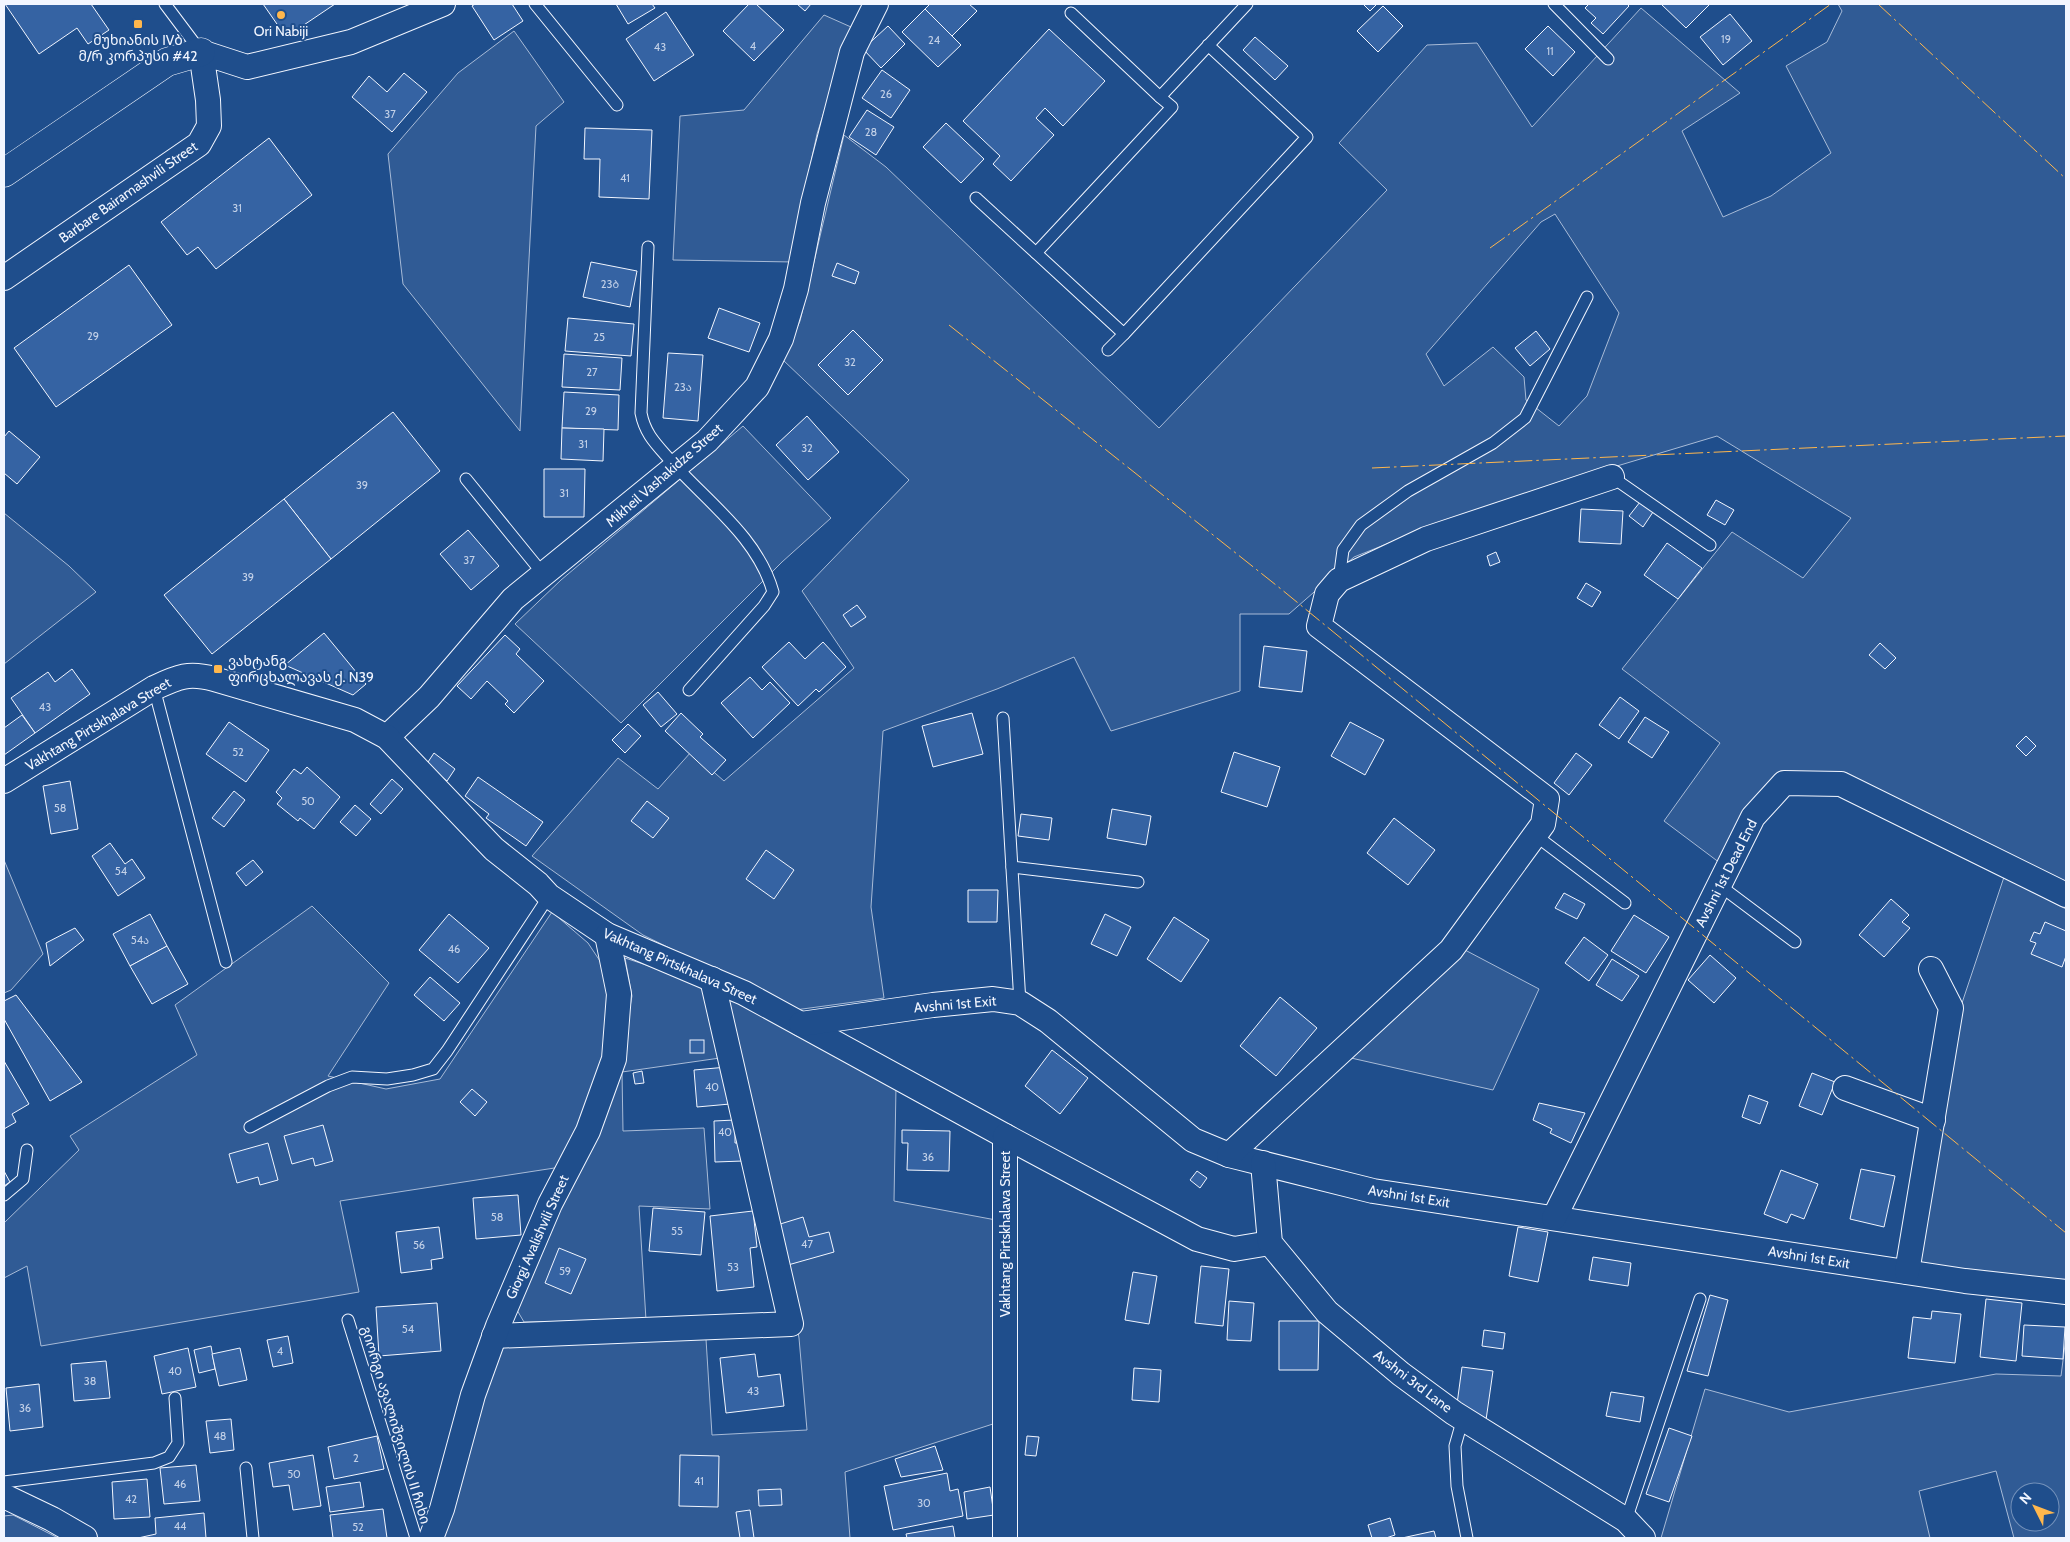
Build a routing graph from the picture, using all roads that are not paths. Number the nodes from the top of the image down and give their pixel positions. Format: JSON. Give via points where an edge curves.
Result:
{"nodes":[{"id":1,"x":165,"y":4,"type":"edge"},
{"id":2,"x":443,"y":4,"type":"edge"},
{"id":3,"x":535,"y":4,"type":"edge"},
{"id":4,"x":876,"y":4,"type":"edge"},
{"id":5,"x":1247,"y":4,"type":"edge"},
{"id":6,"x":1554,"y":4,"type":"edge"},
{"id":7,"x":1071,"y":13,"type":"dead end"},
{"id":8,"x":1208,"y":45,"type":"junction"},
{"id":9,"x":201,"y":52,"type":"junction"},
{"id":10,"x":1608,"y":59,"type":"dead end"},
{"id":11,"x":1160,"y":97,"type":"junction"},
{"id":12,"x":617,"y":104,"type":"dead end"},
{"id":13,"x":4,"y":173,"type":"edge"},
{"id":14,"x":976,"y":198,"type":"dead end"},
{"id":15,"x":648,"y":247,"type":"dead end"},
{"id":16,"x":1036,"y":253,"type":"junction"},
{"id":17,"x":4,"y":278,"type":"edge"},
{"id":18,"x":1587,"y":297,"type":"dead end"},
{"id":19,"x":1124,"y":334,"type":"junction"},
{"id":20,"x":1108,"y":350,"type":"dead end"},
{"id":21,"x":676,"y":467,"type":"junction"},
{"id":22,"x":1612,"y":477,"type":"joint"},
{"id":23,"x":466,"y":479,"type":"dead end"},
{"id":24,"x":1710,"y":545,"type":"dead end"},
{"id":25,"x":544,"y":575,"type":"junction"},
{"id":26,"x":1339,"y":580,"type":"junction"},
{"id":27,"x":154,"y":688,"type":"junction"},
{"id":28,"x":689,"y":690,"type":"dead end"},
{"id":29,"x":1003,"y":718,"type":"dead end"},
{"id":30,"x":387,"y":737,"type":"junction"},
{"id":31,"x":4,"y":781,"type":"edge"},
{"id":32,"x":1535,"y":835,"type":"junction"},
{"id":33,"x":1012,"y":868,"type":"junction"},
{"id":34,"x":1138,"y":882,"type":"dead end"},
{"id":35,"x":1719,"y":885,"type":"junction"},
{"id":36,"x":2066,"y":895,"type":"edge"},
{"id":37,"x":549,"y":896,"type":"junction"},
{"id":38,"x":1625,"y":903,"type":"dead end"},
{"id":39,"x":607,"y":935,"type":"junction"},
{"id":40,"x":1795,"y":942,"type":"dead end"},
{"id":41,"x":226,"y":962,"type":"dead end"},
{"id":42,"x":1931,"y":968,"type":"dead end"},
{"id":43,"x":712,"y":979,"type":"junction"},
{"id":44,"x":1020,"y":1002,"type":"junction"},
{"id":45,"x":801,"y":1024,"type":"junction"},
{"id":46,"x":1845,"y":1088,"type":"dead end"},
{"id":47,"x":1933,"y":1120,"type":"junction"},
{"id":48,"x":250,"y":1127,"type":"dead end"},
{"id":49,"x":1005,"y":1136,"type":"junction"},
{"id":50,"x":27,"y":1150,"type":"dead end"},
{"id":51,"x":1229,"y":1155,"type":"junction"},
{"id":52,"x":1264,"y":1163,"type":"junction"},
{"id":53,"x":4,"y":1196,"type":"edge"},
{"id":54,"x":1554,"y":1218,"type":"junction"},
{"id":55,"x":1270,"y":1243,"type":"junction"},
{"id":56,"x":1907,"y":1272,"type":"junction"},
{"id":57,"x":2066,"y":1292,"type":"edge"},
{"id":58,"x":1700,"y":1299,"type":"dead end"},
{"id":59,"x":348,"y":1320,"type":"dead end"},
{"id":60,"x":494,"y":1336,"type":"junction"},
{"id":61,"x":175,"y":1398,"type":"dead end"},
{"id":62,"x":1463,"y":1418,"type":"junction"},
{"id":63,"x":246,"y":1468,"type":"dead end"},
{"id":64,"x":6,"y":1496,"type":"edge"},
{"id":65,"x":1626,"y":1520,"type":"junction"},
{"id":66,"x":85,"y":1538,"type":"edge"},
{"id":67,"x":253,"y":1538,"type":"edge"},
{"id":68,"x":416,"y":1538,"type":"edge"},
{"id":69,"x":431,"y":1538,"type":"edge"},
{"id":70,"x":1005,"y":1538,"type":"edge"},
{"id":71,"x":1467,"y":1538,"type":"edge"},
{"id":72,"x":1643,"y":1538,"type":"edge"}],
"edges":[{"from":1,"to":9,"type":"lane"},
{"from":2,"to":9,"type":"street","via":[[351,42],[247,67]]},
{"from":3,"to":12,"type":"lane"},
{"from":4,"to":21,"type":"street","name":"Mikheil Vashakidze Street","via":[[852,52],[813,203],[796,289],[781,338],[757,387],[707,441]]},
{"from":5,"to":8,"type":"lane"},
{"from":6,"to":10,"type":"lane"},
{"from":7,"to":11,"type":"lane"},
{"from":8,"to":11,"type":"lane"},
{"from":8,"to":19,"type":"lane","via":[[1307,137]]},
{"from":9,"to":13,"type":"street","via":[[167,62]]},
{"from":9,"to":17,"type":"street","name":"Barbare Bairamashvili Street","via":[[209,126],[199,144]]},
{"from":11,"to":16,"type":"lane","via":[[1172,107]]},
{"from":14,"to":16,"type":"lane"},
{"from":15,"to":21,"type":"lane","via":[[641,413],[644,428]]},
{"from":16,"to":19,"type":"lane"},
{"from":18,"to":26,"type":"lane","via":[[1526,418],[1493,443],[1408,492],[1361,525],[1343,550]]},
{"from":19,"to":20,"type":"lane"},
{"from":21,"to":25,"type":"street","name":"Mikheil Vashakidze Street"},
{"from":21,"to":28,"type":"lane","via":[[745,538],[769,580],[772,592],[764,606]]},
{"from":22,"to":24,"type":"lane"},
{"from":22,"to":26,"type":"street","via":[[1426,538]]},
{"from":23,"to":25,"type":"lane"},
{"from":25,"to":30,"type":"street","name":"Mikheil Vashakidze Street","via":[[513,599],[429,696]]},
{"from":26,"to":32,"type":"street","via":[[1326,594],[1319,626],[1547,799],[1543,824]]},
{"from":27,"to":30,"type":"street","name":"Vakhtang Pirtskhalava Street","via":[[178,676],[195,674],[355,720]]},
{"from":27,"to":31,"type":"street","name":"Vakhtang Pirtskhalava Street"},
{"from":27,"to":41,"type":"lane"},
{"from":29,"to":33,"type":"lane"},
{"from":30,"to":37,"type":"street","name":"Vakhtang Pirtskhalava Street","via":[[494,849]]},
{"from":32,"to":38,"type":"lane"},
{"from":32,"to":51,"type":"street","via":[[1451,950]]},
{"from":33,"to":34,"type":"lane"},
{"from":33,"to":44,"type":"lane"},
{"from":35,"to":36,"type":"street","name":"Avshni 1st Dead End","via":[[1753,817],[1784,783],[1841,784]]},
{"from":35,"to":40,"type":"lane"},
{"from":35,"to":54,"type":"street","name":"Avshni 1st Dead End"},
{"from":37,"to":39,"type":"street","name":"Vakhtang Pirtskhalava Street"},
{"from":37,"to":48,"type":"lane","via":[[433,1069],[387,1079],[352,1077]]},
{"from":39,"to":43,"type":"street","name":"Vakhtang Pirtskhalava Street"},
{"from":39,"to":60,"type":"street","name":"Giorgi Avalishvili Street","via":[[618,994],[614,1059],[588,1131],[550,1204]]},
{"from":42,"to":47,"type":"street","via":[[1951,1008]]},
{"from":43,"to":45,"type":"street","name":"Vakhtang Pirtskhalava Street"},
{"from":43,"to":60,"type":"street","via":[[791,1324]]},
{"from":44,"to":45,"type":"street","name":"Avshni 1st Exit","via":[[993,999],[933,1005]]},
{"from":44,"to":51,"type":"street","name":"Avshni 1st Exit","via":[[1193,1140]]},
{"from":45,"to":49,"type":"street","name":"Vakhtang Pirtskhalava Street"},
{"from":46,"to":47,"type":"street"},
{"from":47,"to":56,"type":"street"},
{"from":49,"to":55,"type":"street","via":[[1197,1239],[1234,1249]]},
{"from":49,"to":70,"type":"street","name":"Vakhtang Pirtskhalava Street"},
{"from":50,"to":53,"type":"lane","via":[[23,1179]]},
{"from":51,"to":52,"type":"street","name":"Avshni 1st Exit"},
{"from":52,"to":54,"type":"street","name":"Avshni 1st Exit","via":[[1373,1191]]},
{"from":52,"to":55,"type":"street"},
{"from":54,"to":56,"type":"street","name":"Avshni 1st Exit"},
{"from":55,"to":62,"type":"street","name":"Avshni 3rd Lane","via":[[1327,1312],[1401,1374]]},
{"from":56,"to":57,"type":"street","name":"Avshni 1st Exit"},
{"from":58,"to":65,"type":"lane"},
{"from":59,"to":68,"type":"lane","name":"გიორგი ავალიშვილის II ჩიხი"},
{"from":60,"to":69,"type":"street","name":"Giorgi Avalishvili Street"},
{"from":61,"to":64,"type":"lane","via":[[178,1442],[169,1457]]},
{"from":62,"to":65,"type":"street","name":"Avshni 3rd Lane"},
{"from":62,"to":71,"type":"lane","via":[[1455,1446],[1457,1486]]},
{"from":63,"to":67,"type":"lane"},
{"from":64,"to":66,"type":"street"},
{"from":65,"to":72,"type":"street","name":"Avshni 3rd Lane"}]}
